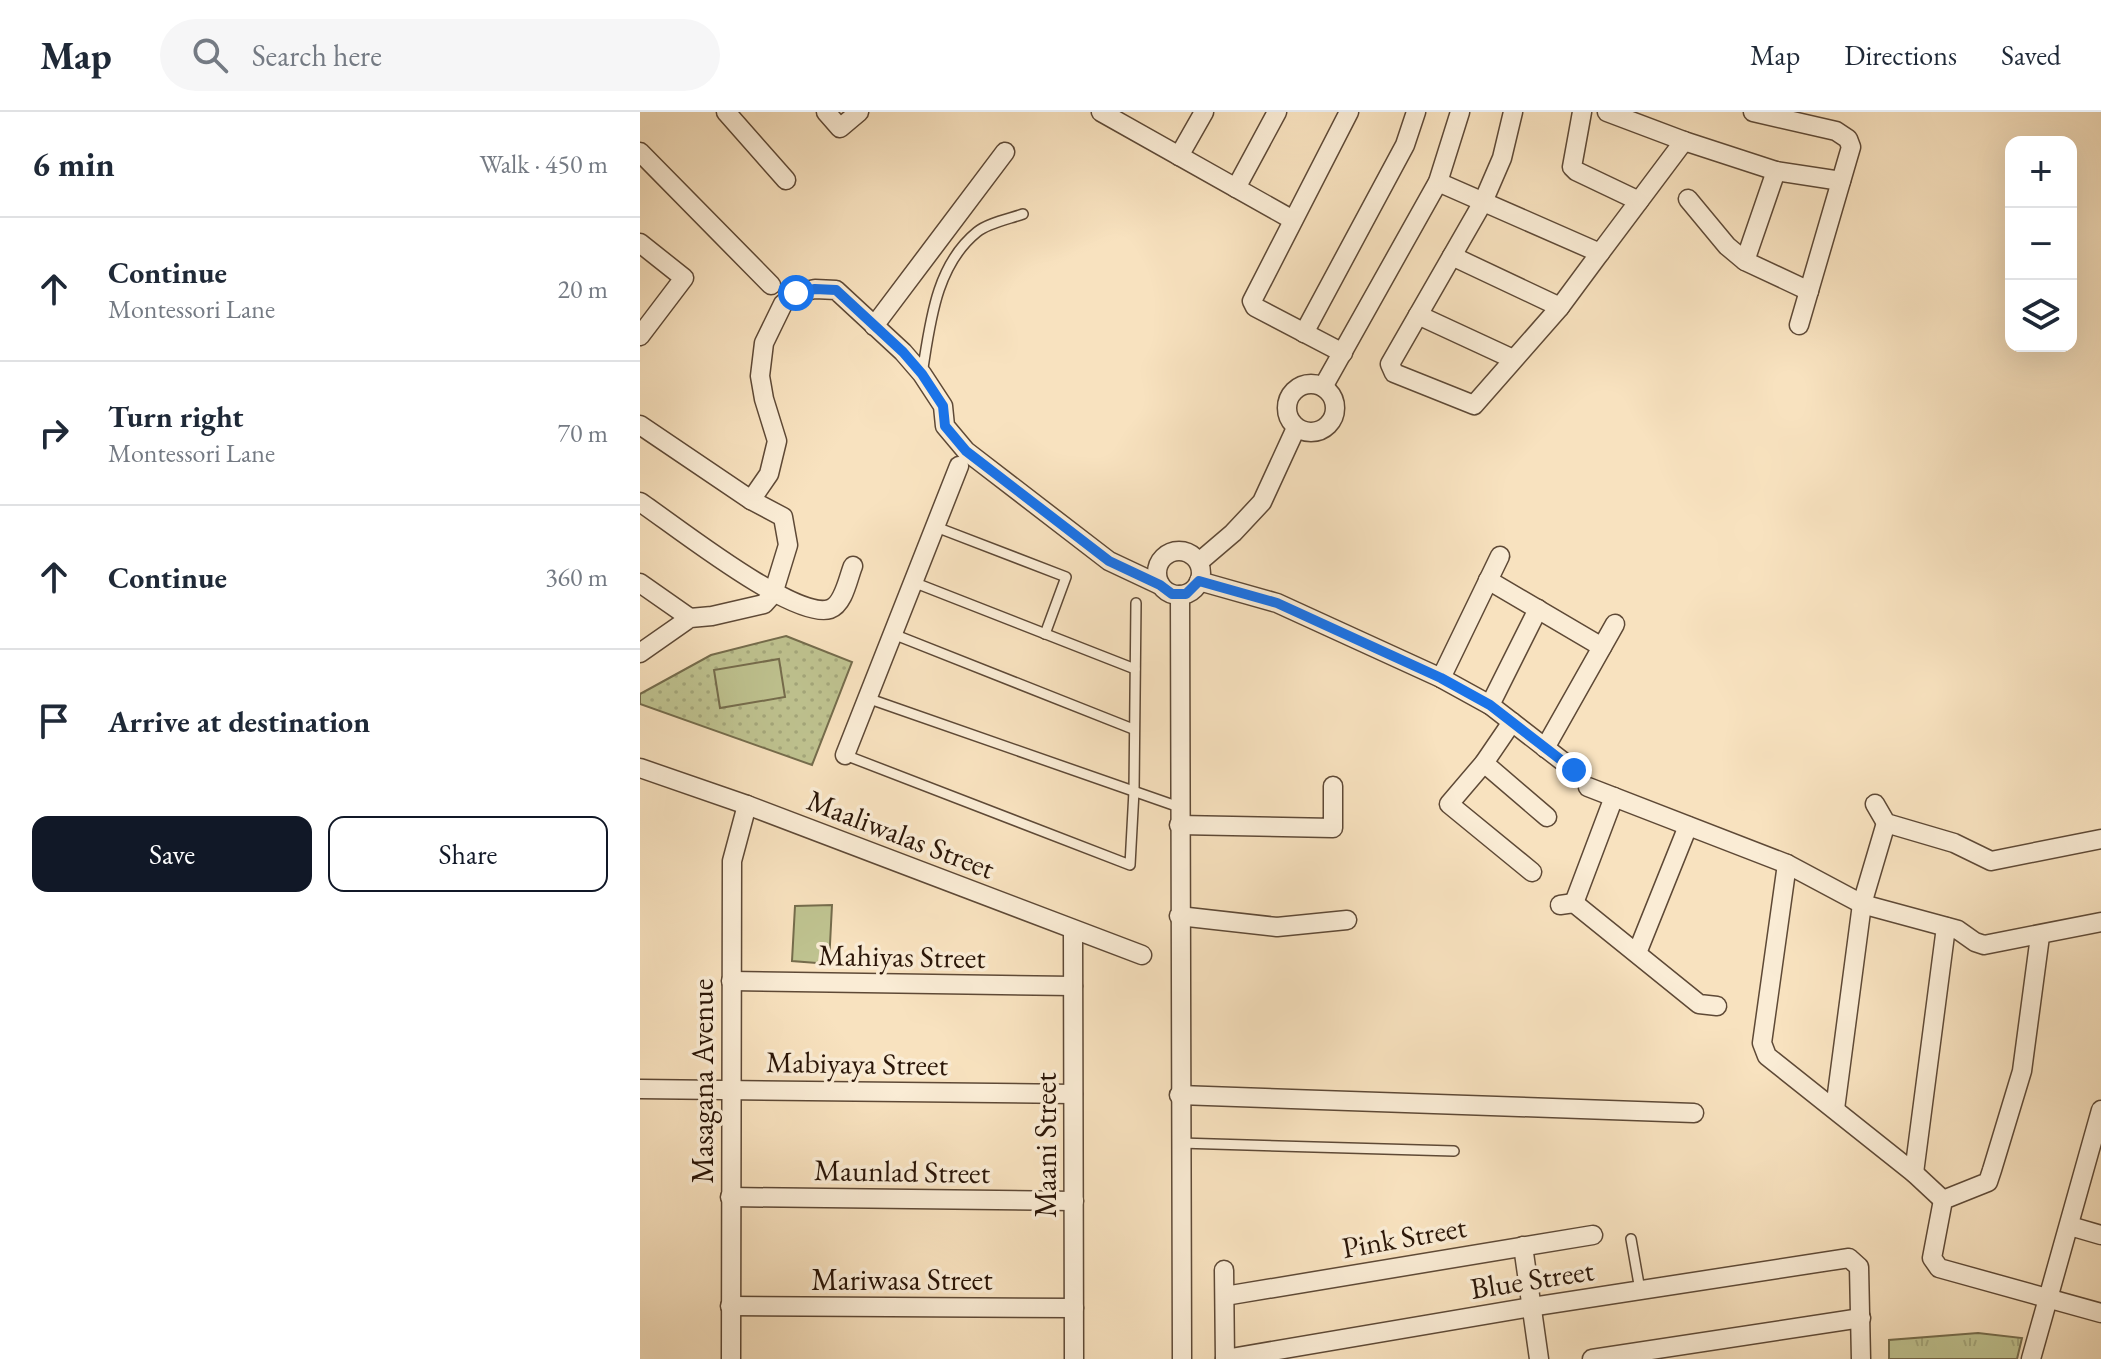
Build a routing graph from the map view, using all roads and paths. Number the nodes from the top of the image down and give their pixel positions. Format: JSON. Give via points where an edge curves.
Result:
{"nodes":[{"id":1,"x":726,"y":112,"type":"edge"},
{"id":2,"x":826,"y":112,"type":"edge"},
{"id":3,"x":859,"y":112,"type":"edge"},
{"id":4,"x":1101,"y":112,"type":"edge"},
{"id":5,"x":1204,"y":112,"type":"edge"},
{"id":6,"x":1277,"y":112,"type":"edge"},
{"id":7,"x":1349,"y":112,"type":"edge"},
{"id":8,"x":1416,"y":112,"type":"edge"},
{"id":9,"x":1460,"y":112,"type":"edge"},
{"id":10,"x":1513,"y":112,"type":"edge"},
{"id":11,"x":1582,"y":112,"type":"edge"},
{"id":12,"x":1607,"y":112,"type":"edge"},
{"id":13,"x":1753,"y":112,"type":"edge"},
{"id":14,"x":1684,"y":141,"type":"junction"},
{"id":15,"x":640,"y":152,"type":"edge"},
{"id":16,"x":1005,"y":152,"type":"dead end"},
{"id":17,"x":1179,"y":156,"type":"junction"},
{"id":18,"x":1776,"y":171,"type":"junction"},
{"id":19,"x":786,"y":180,"type":"dead end"},
{"id":20,"x":1841,"y":181,"type":"junction"},
{"id":21,"x":1438,"y":182,"type":"junction"},
{"id":22,"x":1236,"y":188,"type":"junction"},
{"id":23,"x":1688,"y":199,"type":"dead end"},
{"id":24,"x":1639,"y":201,"type":"junction"},
{"id":25,"x":1483,"y":202,"type":"junction"},
{"id":26,"x":1023,"y":214,"type":"dead end"},
{"id":27,"x":1293,"y":220,"type":"junction"},
{"id":28,"x":640,"y":243,"type":"edge"},
{"id":29,"x":1600,"y":253,"type":"junction"},
{"id":30,"x":1452,"y":256,"type":"junction"},
{"id":31,"x":1745,"y":261,"type":"junction"},
{"id":32,"x":771,"y":285,"type":"dead end"},
{"id":33,"x":1809,"y":291,"type":"junction"},
{"id":34,"x":1560,"y":307,"type":"junction"},
{"id":35,"x":1418,"y":315,"type":"junction"},
{"id":36,"x":1799,"y":325,"type":"dead end"},
{"id":37,"x":874,"y":326,"type":"junction"},
{"id":38,"x":1304,"y":333,"type":"junction"},
{"id":39,"x":640,"y":336,"type":"edge"},
{"id":40,"x":1343,"y":353,"type":"junction"},
{"id":41,"x":1513,"y":359,"type":"junction"},
{"id":42,"x":922,"y":374,"type":"junction"},
{"id":43,"x":1323,"y":387,"type":"junction"},
{"id":44,"x":640,"y":425,"type":"edge"},
{"id":45,"x":1296,"y":428,"type":"junction"},
{"id":46,"x":959,"y":466,"type":"dead end"},
{"id":47,"x":751,"y":500,"type":"junction"},
{"id":48,"x":640,"y":502,"type":"edge"},
{"id":49,"x":936,"y":527,"type":"junction"},
{"id":50,"x":1500,"y":556,"type":"dead end"},
{"id":51,"x":853,"y":566,"type":"dead end"},
{"id":52,"x":1199,"y":571,"type":"junction"},
{"id":53,"x":1488,"y":580,"type":"junction"},
{"id":54,"x":913,"y":582,"type":"junction"},
{"id":55,"x":640,"y":583,"type":"edge"},
{"id":56,"x":1160,"y":585,"type":"junction"},
{"id":57,"x":773,"y":594,"type":"junction"},
{"id":58,"x":1180,"y":595,"type":"junction"},
{"id":59,"x":1136,"y":603,"type":"dead end"},
{"id":60,"x":1538,"y":609,"type":"junction"},
{"id":61,"x":690,"y":618,"type":"junction"},
{"id":62,"x":1615,"y":624,"type":"dead end"},
{"id":63,"x":893,"y":634,"type":"junction"},
{"id":64,"x":1045,"y":634,"type":"junction"},
{"id":65,"x":1602,"y":647,"type":"junction"},
{"id":66,"x":640,"y":653,"type":"edge"},
{"id":67,"x":1135,"y":669,"type":"junction"},
{"id":68,"x":1441,"y":678,"type":"junction"},
{"id":69,"x":867,"y":698,"type":"junction"},
{"id":70,"x":1490,"y":705,"type":"junction"},
{"id":71,"x":1512,"y":722,"type":"junction"},
{"id":72,"x":1133,"y":729,"type":"junction"},
{"id":73,"x":1545,"y":748,"type":"junction"},
{"id":74,"x":845,"y":755,"type":"joint"},
{"id":75,"x":1484,"y":763,"type":"junction"},
{"id":76,"x":640,"y":768,"type":"edge"},
{"id":77,"x":1574,"y":770,"type":"dead end"},
{"id":78,"x":1333,"y":786,"type":"dead end"},
{"id":79,"x":1588,"y":787,"type":"dead end"},
{"id":80,"x":1134,"y":791,"type":"junction"},
{"id":81,"x":1614,"y":797,"type":"junction"},
{"id":82,"x":1875,"y":804,"type":"dead end"},
{"id":83,"x":747,"y":805,"type":"junction"},
{"id":84,"x":1179,"y":816,"type":"junction"},
{"id":85,"x":1547,"y":817,"type":"dead end"},
{"id":86,"x":1886,"y":823,"type":"junction"},
{"id":87,"x":1688,"y":826,"type":"junction"},
{"id":88,"x":2101,"y":839,"type":"edge"},
{"id":89,"x":1787,"y":864,"type":"junction"},
{"id":90,"x":1532,"y":872,"type":"dead end"},
{"id":91,"x":1862,"y":904,"type":"junction"},
{"id":92,"x":1179,"y":916,"type":"junction"},
{"id":93,"x":1347,"y":920,"type":"dead end"},
{"id":94,"x":2101,"y":922,"type":"edge"},
{"id":95,"x":1946,"y":927,"type":"junction"},
{"id":96,"x":1073,"y":930,"type":"junction"},
{"id":97,"x":2040,"y":936,"type":"junction"},
{"id":98,"x":1637,"y":953,"type":"junction"},
{"id":99,"x":1142,"y":955,"type":"dead end"},
{"id":100,"x":731,"y":981,"type":"junction"},
{"id":101,"x":1073,"y":986,"type":"junction"},
{"id":102,"x":1717,"y":1006,"type":"dead end"},
{"id":103,"x":640,"y":1089,"type":"edge"},
{"id":104,"x":731,"y":1090,"type":"junction"},
{"id":105,"x":1073,"y":1094,"type":"junction"},
{"id":106,"x":1179,"y":1095,"type":"junction"},
{"id":107,"x":1835,"y":1109,"type":"junction"},
{"id":108,"x":2101,"y":1110,"type":"edge"},
{"id":109,"x":1694,"y":1113,"type":"dead end"},
{"id":110,"x":1180,"y":1143,"type":"junction"},
{"id":111,"x":1454,"y":1151,"type":"dead end"},
{"id":112,"x":2095,"y":1159,"type":"edge"},
{"id":113,"x":1914,"y":1173,"type":"junction"},
{"id":114,"x":730,"y":1197,"type":"junction"},
{"id":115,"x":1943,"y":1200,"type":"junction"},
{"id":116,"x":1074,"y":1201,"type":"junction"},
{"id":117,"x":2070,"y":1226,"type":"junction"},
{"id":118,"x":1593,"y":1235,"type":"dead end"},
{"id":119,"x":2101,"y":1235,"type":"edge"},
{"id":120,"x":1631,"y":1239,"type":"dead end"},
{"id":121,"x":1523,"y":1246,"type":"junction"},
{"id":122,"x":1224,"y":1270,"type":"dead end"},
{"id":123,"x":1640,"y":1290,"type":"junction"},
{"id":124,"x":1225,"y":1296,"type":"junction"},
{"id":125,"x":2049,"y":1298,"type":"junction"},
{"id":126,"x":730,"y":1306,"type":"junction"},
{"id":127,"x":1531,"y":1307,"type":"junction"},
{"id":128,"x":1074,"y":1308,"type":"junction"},
{"id":129,"x":2101,"y":1313,"type":"edge"},
{"id":130,"x":1861,"y":1318,"type":"junction"},
{"id":131,"x":731,"y":1359,"type":"edge"},
{"id":132,"x":1074,"y":1359,"type":"edge"},
{"id":133,"x":1182,"y":1359,"type":"edge"},
{"id":134,"x":1225,"y":1359,"type":"edge"},
{"id":135,"x":1539,"y":1359,"type":"edge"},
{"id":136,"x":1592,"y":1359,"type":"edge"},
{"id":137,"x":1861,"y":1359,"type":"edge"},
{"id":138,"x":2031,"y":1359,"type":"edge"}],
"edges":[{"from":1,"to":19,"type":"street"},
{"from":2,"to":3,"type":"street","via":[[840,128]]},
{"from":4,"to":17,"type":"street"},
{"from":5,"to":17,"type":"street"},
{"from":6,"to":22,"type":"street"},
{"from":7,"to":27,"type":"street"},
{"from":8,"to":38,"type":"street","via":[[1405,145]]},
{"from":9,"to":21,"type":"street"},
{"from":10,"to":25,"type":"street","via":[[1502,158]]},
{"from":11,"to":24,"type":"street","via":[[1572,167]]},
{"from":12,"to":14,"type":"street"},
{"from":13,"to":20,"type":"street","via":[[1845,136],[1851,147]]},
{"from":14,"to":18,"type":"street"},
{"from":14,"to":24,"type":"street"},
{"from":15,"to":32,"type":"street"},
{"from":16,"to":37,"type":"street"},
{"from":17,"to":22,"type":"street"},
{"from":18,"to":20,"type":"street"},
{"from":18,"to":31,"type":"street"},
{"from":20,"to":33,"type":"street"},
{"from":21,"to":25,"type":"street"},
{"from":21,"to":40,"type":"street"},
{"from":22,"to":27,"type":"street"},
{"from":23,"to":31,"type":"street"},
{"from":24,"to":29,"type":"street"},
{"from":25,"to":29,"type":"street"},
{"from":25,"to":30,"type":"street"},
{"from":26,"to":42,"type":"lane","via":[[979,230],[955,255],[935,299]]},
{"from":27,"to":38,"type":"street","via":[[1252,301]]},
{"from":28,"to":39,"type":"street","via":[[684,278]]},
{"from":29,"to":34,"type":"street"},
{"from":30,"to":34,"type":"street"},
{"from":30,"to":35,"type":"street"},
{"from":31,"to":33,"type":"street"},
{"from":33,"to":36,"type":"street"},
{"from":34,"to":41,"type":"street"},
{"from":35,"to":41,"type":"street"},
{"from":35,"to":41,"type":"street","via":[[1390,364],[1394,373],[1474,405]]},
{"from":37,"to":42,"type":"street"},
{"from":37,"to":47,"type":"street","via":[[836,290],[796,293],[783,304],[764,343],[760,376],[777,441],[769,474]]},
{"from":38,"to":40,"type":"street"},
{"from":40,"to":43,"type":"street"},
{"from":42,"to":56,"type":"street","via":[[943,406],[945,426],[966,451],[1109,561]]},
{"from":43,"to":45,"type":"street","via":[[1307,384],[1293,391],[1287,414]]},
{"from":43,"to":45,"type":"street","via":[[1333,397],[1333,419],[1317,432]]},
{"from":44,"to":47,"type":"street"},
{"from":45,"to":52,"type":"street","via":[[1262,502]]},
{"from":46,"to":49,"type":"street"},
{"from":47,"to":57,"type":"street","via":[[783,517],[788,545]]},
{"from":48,"to":57,"type":"street"},
{"from":49,"to":54,"type":"street"},
{"from":49,"to":64,"type":"lane","via":[[1066,577]]},
{"from":50,"to":53,"type":"street"},
{"from":51,"to":57,"type":"street","via":[[839,603],[830,609]]},
{"from":52,"to":56,"type":"street","via":[[1186,552],[1166,554],[1158,565]]},
{"from":52,"to":58,"type":"street","via":[[1192,591]]},
{"from":52,"to":68,"type":"street"},
{"from":53,"to":60,"type":"street"},
{"from":53,"to":68,"type":"street"},
{"from":54,"to":63,"type":"street"},
{"from":54,"to":64,"type":"lane"},
{"from":55,"to":61,"type":"street"},
{"from":56,"to":58,"type":"street"},
{"from":57,"to":61,"type":"street","via":[[764,604]]},
{"from":58,"to":84,"type":"street"},
{"from":59,"to":67,"type":"lane"},
{"from":60,"to":65,"type":"street"},
{"from":60,"to":70,"type":"street"},
{"from":61,"to":66,"type":"street"},
{"from":62,"to":65,"type":"street"},
{"from":63,"to":69,"type":"street"},
{"from":63,"to":72,"type":"lane"},
{"from":64,"to":67,"type":"lane"},
{"from":65,"to":73,"type":"street"},
{"from":67,"to":72,"type":"lane"},
{"from":68,"to":70,"type":"street"},
{"from":69,"to":74,"type":"street"},
{"from":69,"to":80,"type":"lane"},
{"from":70,"to":71,"type":"street"},
{"from":71,"to":73,"type":"street"},
{"from":71,"to":75,"type":"street"},
{"from":72,"to":80,"type":"lane"},
{"from":73,"to":77,"type":"street"},
{"from":74,"to":80,"type":"lane","via":[[1130,865]]},
{"from":75,"to":85,"type":"street"},
{"from":75,"to":90,"type":"street","via":[[1449,804]]},
{"from":76,"to":83,"type":"street","name":"Maaliwalas Street"},
{"from":78,"to":84,"type":"street","via":[[1333,828]]},
{"from":79,"to":81,"type":"street"},
{"from":80,"to":84,"type":"lane"},
{"from":81,"to":87,"type":"street"},
{"from":81,"to":98,"type":"street","via":[[1567,904]]},
{"from":82,"to":86,"type":"street"},
{"from":83,"to":96,"type":"street","name":"Maaliwalas Street"},
{"from":83,"to":100,"type":"street","name":"Masagana Avenue","via":[[732,861]]},
{"from":84,"to":92,"type":"street"},
{"from":86,"to":88,"type":"street","via":[[1954,843],[1991,861]]},
{"from":86,"to":91,"type":"street"},
{"from":87,"to":89,"type":"street"},
{"from":87,"to":98,"type":"street"},
{"from":89,"to":91,"type":"street"},
{"from":89,"to":107,"type":"street","via":[[1762,1043],[1767,1056]]},
{"from":91,"to":95,"type":"street"},
{"from":91,"to":107,"type":"street"},
{"from":92,"to":93,"type":"street","via":[[1277,927]]},
{"from":92,"to":106,"type":"street"},
{"from":94,"to":97,"type":"street"},
{"from":95,"to":97,"type":"street","via":[[1984,945]]},
{"from":95,"to":113,"type":"street"},
{"from":96,"to":99,"type":"street","name":"Maaliwalas Street"},
{"from":96,"to":101,"type":"street","name":"Maani Street"},
{"from":97,"to":115,"type":"street","via":[[2022,1071],[1991,1190]]},
{"from":98,"to":102,"type":"street","via":[[1699,1004]]},
{"from":100,"to":101,"type":"street","name":"Mahiyas Street"},
{"from":100,"to":104,"type":"street","name":"Masagana Avenue"},
{"from":101,"to":105,"type":"street","name":"Maani Street"},
{"from":103,"to":104,"type":"street","name":"Mabiyaya Street"},
{"from":104,"to":105,"type":"street","name":"Mabiyaya Street"},
{"from":104,"to":114,"type":"street","name":"Masagana Avenue"},
{"from":105,"to":116,"type":"street","name":"Maani Street"},
{"from":106,"to":109,"type":"street"},
{"from":106,"to":110,"type":"street"},
{"from":107,"to":113,"type":"street"},
{"from":108,"to":112,"type":"street"},
{"from":110,"to":111,"type":"lane"},
{"from":110,"to":133,"type":"street"},
{"from":112,"to":117,"type":"street"},
{"from":113,"to":115,"type":"street"},
{"from":114,"to":116,"type":"street","name":"Maunlad Street"},
{"from":114,"to":126,"type":"street","name":"Masagana Avenue"},
{"from":115,"to":125,"type":"street","via":[[1932,1258],[1936,1272]]},
{"from":116,"to":128,"type":"street","name":"Maani Street"},
{"from":117,"to":119,"type":"street"},
{"from":117,"to":125,"type":"street"},
{"from":118,"to":121,"type":"street","name":"Pink Street"},
{"from":120,"to":123,"type":"lane"},
{"from":121,"to":124,"type":"street","name":"Pink Street"},
{"from":121,"to":127,"type":"street"},
{"from":122,"to":124,"type":"street"},
{"from":123,"to":127,"type":"street","name":"Blue Street"},
{"from":123,"to":130,"type":"street","name":"Blue Street","via":[[1849,1258],[1859,1267]]},
{"from":124,"to":134,"type":"street"},
{"from":125,"to":129,"type":"street"},
{"from":125,"to":138,"type":"street"},
{"from":126,"to":128,"type":"street","name":"Mariwasa Street"},
{"from":126,"to":131,"type":"street","name":"Masagana Avenue"},
{"from":127,"to":134,"type":"street","name":"Blue Street"},
{"from":127,"to":135,"type":"street"},
{"from":128,"to":132,"type":"street","name":"Maani Street"},
{"from":130,"to":136,"type":"street"},
{"from":130,"to":137,"type":"street"}]}
